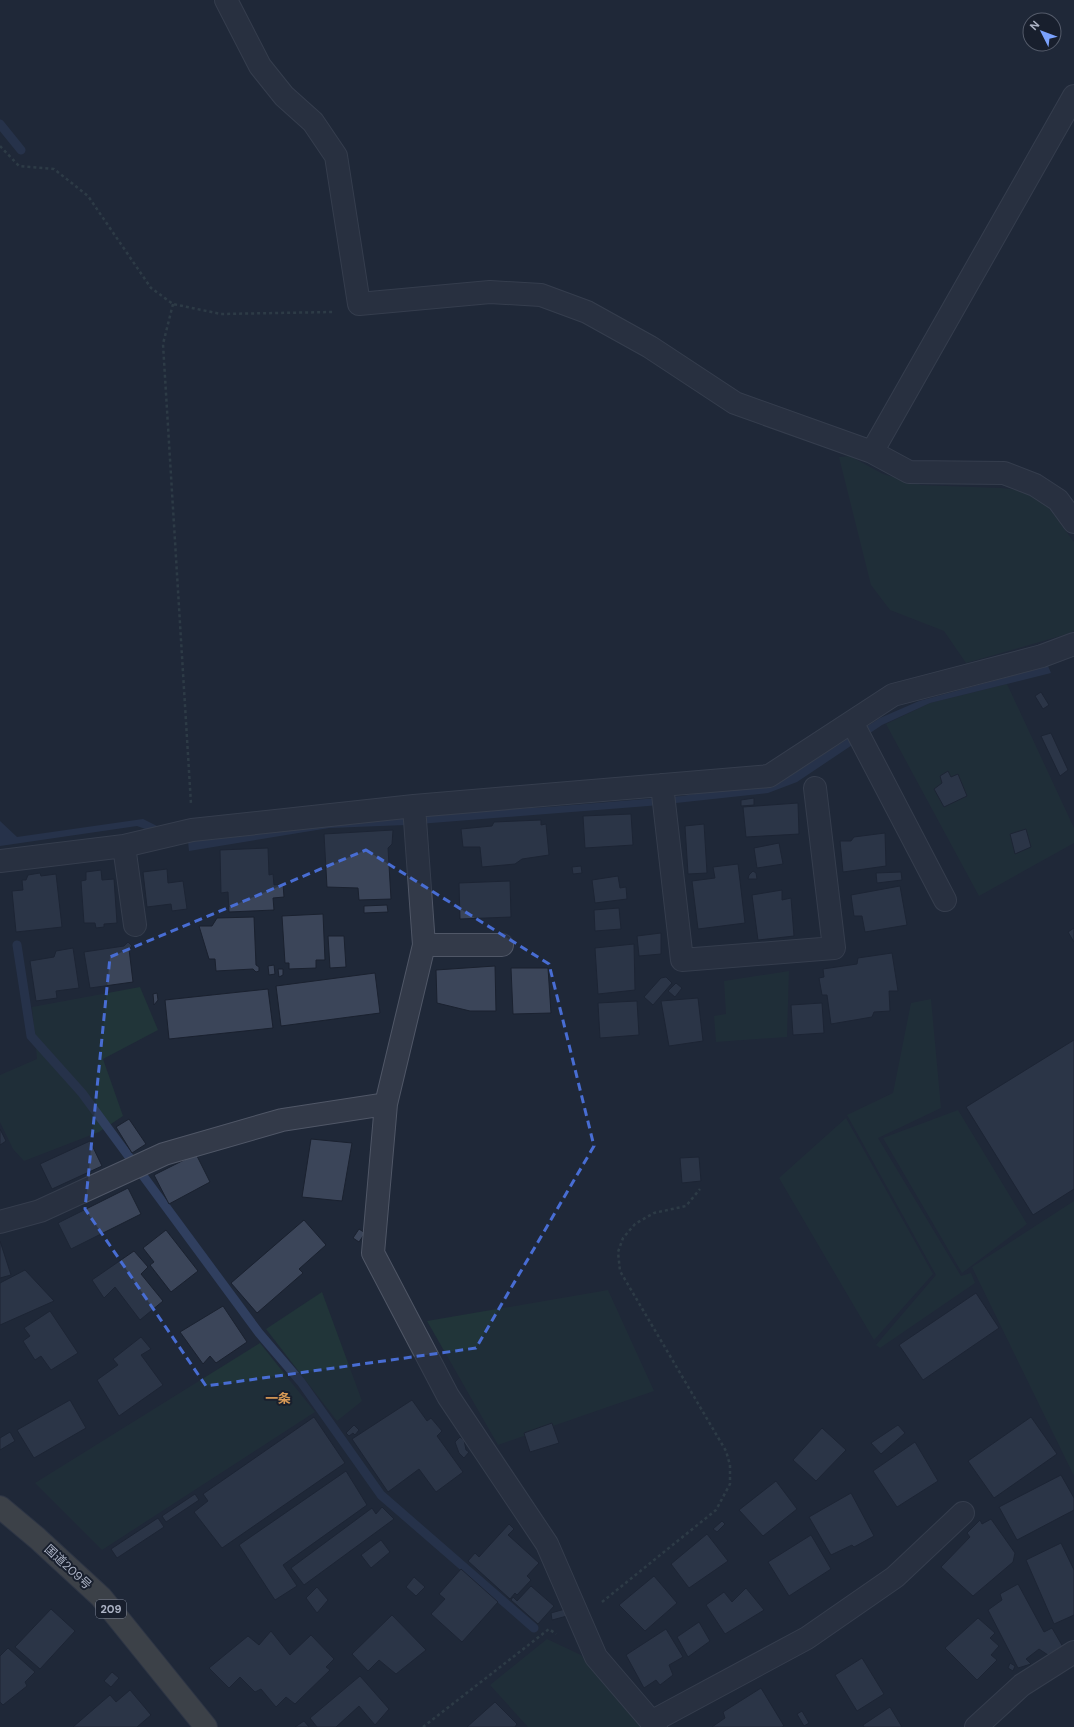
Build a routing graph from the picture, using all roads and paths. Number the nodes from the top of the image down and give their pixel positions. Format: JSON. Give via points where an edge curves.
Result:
{"nodes":[{"id":1,"x":226,"y":0,"type":"edge"},
{"id":2,"x":1074,"y":96,"type":"edge"},
{"id":3,"x":0,"y":146,"type":"edge"},
{"id":4,"x":173,"y":304,"type":"junction"},
{"id":5,"x":358,"y":304,"type":"junction"},
{"id":6,"x":872,"y":452,"type":"junction"},
{"id":7,"x":1074,"y":522,"type":"edge"},
{"id":8,"x":1074,"y":644,"type":"edge"},
{"id":9,"x":852,"y":722,"type":"junction"},
{"id":10,"x":662,"y":785,"type":"junction"},
{"id":11,"x":815,"y":788,"type":"dead end"},
{"id":12,"x":414,"y":806,"type":"junction"},
{"id":13,"x":192,"y":830,"type":"junction"},
{"id":14,"x":124,"y":846,"type":"junction"},
{"id":15,"x":0,"y":861,"type":"edge"},
{"id":16,"x":945,"y":900,"type":"dead end"},
{"id":17,"x":135,"y":925,"type":"dead end"},
{"id":18,"x":424,"y":944,"type":"junction"},
{"id":19,"x":502,"y":945,"type":"dead end"},
{"id":20,"x":386,"y":1104,"type":"junction"},
{"id":21,"x":700,"y":1189,"type":"dead end"},
{"id":22,"x":0,"y":1222,"type":"edge"},
{"id":23,"x":0,"y":1506,"type":"edge"},
{"id":24,"x":963,"y":1512,"type":"dead end"},
{"id":25,"x":580,"y":1619,"type":"junction"},
{"id":26,"x":1074,"y":1652,"type":"edge"},
{"id":27,"x":596,"y":1657,"type":"junction"},
{"id":28,"x":654,"y":1724,"type":"edge"},
{"id":29,"x":206,"y":1727,"type":"edge"},
{"id":30,"x":423,"y":1727,"type":"edge"},
{"id":31,"x":976,"y":1727,"type":"edge"}],
"edges":[{"from":1,"to":5,"type":"street","via":[[260,66],[284,96],[313,122],[336,156]]},
{"from":2,"to":6,"type":"street"},
{"from":3,"to":4,"type":"path","via":[[19,166],[54,169],[88,196],[151,288]]},
{"from":4,"to":5,"type":"path","via":[[221,314],[330,313]]},
{"from":4,"to":13,"type":"path","via":[[163,344]]},
{"from":5,"to":6,"type":"street","via":[[490,292],[541,295],[587,312],[650,347],[735,403]]},
{"from":6,"to":7,"type":"street","via":[[909,472],[1004,473],[1035,485],[1058,500]]},
{"from":8,"to":9,"type":"street","via":[[1042,656],[893,695]]},
{"from":9,"to":10,"type":"street","via":[[769,776]]},
{"from":9,"to":16,"type":"street"},
{"from":10,"to":11,"type":"street","via":[[682,960],[834,948]]},
{"from":10,"to":12,"type":"street"},
{"from":12,"to":13,"type":"street"},
{"from":12,"to":18,"type":"street"},
{"from":13,"to":14,"type":"street"},
{"from":14,"to":15,"type":"street"},
{"from":14,"to":17,"type":"street"},
{"from":18,"to":19,"type":"street"},
{"from":18,"to":20,"type":"street"},
{"from":20,"to":22,"type":"street","via":[[282,1120],[164,1154],[40,1211]]},
{"from":20,"to":25,"type":"street","via":[[373,1253],[448,1396],[547,1544]]},
{"from":21,"to":25,"type":"path","via":[[686,1206],[654,1213],[635,1224],[623,1238],[618,1252],[620,1271],[726,1451],[730,1466],[730,1484],[716,1510]]},
{"from":23,"to":29,"type":"highway","name":"国道209号","number":"209","via":[[101,1597]]},
{"from":24,"to":28,"type":"street","via":[[895,1577],[807,1638]]},
{"from":25,"to":27,"type":"street"},
{"from":26,"to":31,"type":"street","via":[[1022,1685]]},
{"from":27,"to":28,"type":"street"},
{"from":27,"to":30,"type":"path","via":[[549,1630]]}]}
